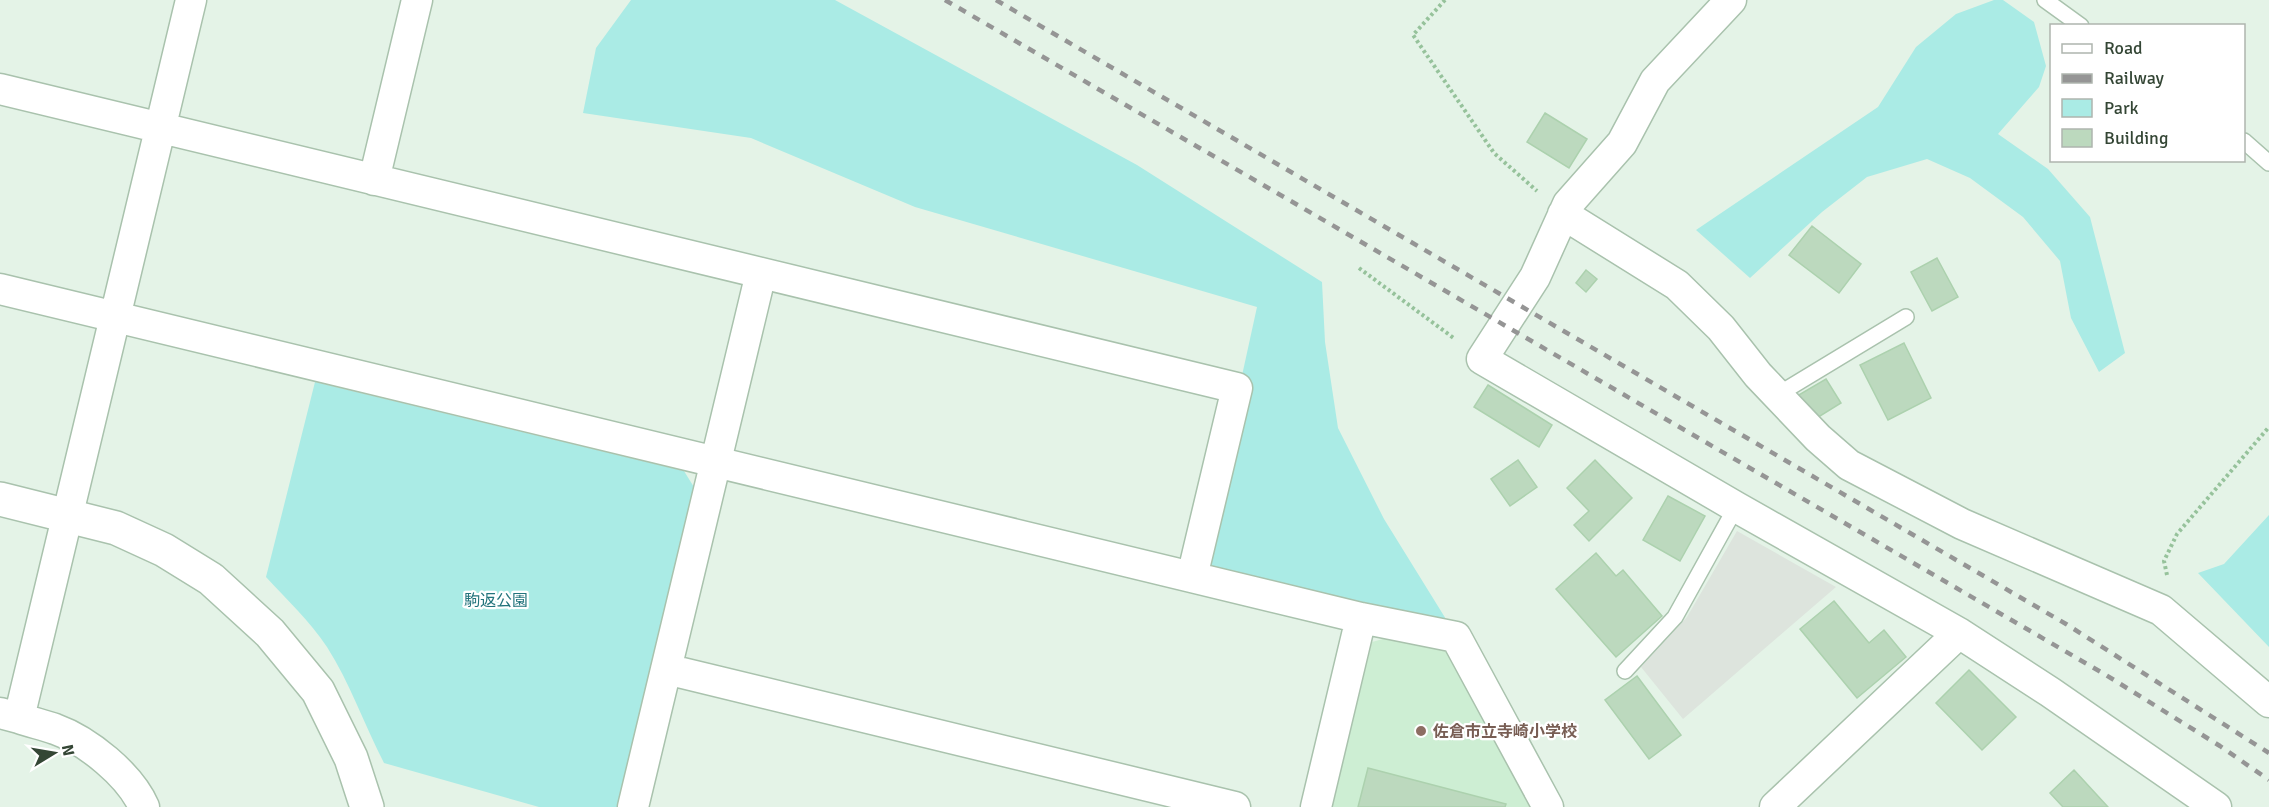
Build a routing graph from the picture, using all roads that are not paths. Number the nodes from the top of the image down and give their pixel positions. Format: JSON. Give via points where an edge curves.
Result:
{"nodes":[{"id":1,"x":190,"y":0,"type":"edge"},
{"id":2,"x":417,"y":0,"type":"edge"},
{"id":3,"x":1731,"y":0,"type":"edge"},
{"id":4,"x":2045,"y":0,"type":"edge"},
{"id":5,"x":2078,"y":24,"type":"edge"},
{"id":6,"x":0,"y":89,"type":"edge"},
{"id":7,"x":160,"y":128,"type":"junction"},
{"id":8,"x":2245,"y":142,"type":"edge"},
{"id":9,"x":2269,"y":163,"type":"edge"},
{"id":10,"x":374,"y":180,"type":"junction"},
{"id":11,"x":1563,"y":214,"type":"junction"},
{"id":12,"x":761,"y":273,"type":"junction"},
{"id":13,"x":0,"y":289,"type":"edge"},
{"id":14,"x":115,"y":316,"type":"junction"},
{"id":15,"x":1906,"y":317,"type":"dead end"},
{"id":16,"x":1777,"y":395,"type":"junction"},
{"id":17,"x":716,"y":462,"type":"junction"},
{"id":18,"x":0,"y":499,"type":"edge"},
{"id":19,"x":1736,"y":507,"type":"junction"},
{"id":20,"x":68,"y":515,"type":"junction"},
{"id":21,"x":1192,"y":577,"type":"junction"},
{"id":22,"x":1361,"y":618,"type":"junction"},
{"id":23,"x":1959,"y":633,"type":"junction"},
{"id":24,"x":666,"y":669,"type":"junction"},
{"id":25,"x":1625,"y":671,"type":"dead end"},
{"id":26,"x":2269,"y":702,"type":"edge"},
{"id":27,"x":10,"y":716,"type":"edge"},
{"id":28,"x":144,"y":807,"type":"edge"},
{"id":29,"x":367,"y":807,"type":"edge"},
{"id":30,"x":633,"y":807,"type":"edge"},
{"id":31,"x":1235,"y":807,"type":"edge"},
{"id":32,"x":1316,"y":807,"type":"edge"},
{"id":33,"x":1548,"y":807,"type":"edge"},
{"id":34,"x":1775,"y":807,"type":"edge"},
{"id":35,"x":2216,"y":807,"type":"edge"}],
"edges":[{"from":1,"to":7,"type":"street"},
{"from":2,"to":10,"type":"street"},
{"from":3,"to":11,"type":"street","via":[[1655,81],[1622,143]]},
{"from":4,"to":5,"type":"lane"},
{"from":6,"to":7,"type":"street"},
{"from":7,"to":10,"type":"street"},
{"from":7,"to":14,"type":"street"},
{"from":8,"to":9,"type":"lane"},
{"from":10,"to":12,"type":"street"},
{"from":11,"to":16,"type":"street","via":[[1677,285],[1721,328]]},
{"from":11,"to":19,"type":"street","via":[[1535,277],[1482,359]]},
{"from":12,"to":17,"type":"street"},
{"from":12,"to":21,"type":"street","via":[[1237,388]]},
{"from":13,"to":14,"type":"street"},
{"from":14,"to":17,"type":"street"},
{"from":14,"to":20,"type":"street"},
{"from":15,"to":16,"type":"lane"},
{"from":16,"to":26,"type":"street","via":[[1849,465],[1962,524],[2160,610]]},
{"from":17,"to":21,"type":"street"},
{"from":17,"to":24,"type":"street"},
{"from":18,"to":20,"type":"street"},
{"from":19,"to":23,"type":"street"},
{"from":19,"to":25,"type":"lane","via":[[1674,617]]},
{"from":20,"to":27,"type":"street"},
{"from":20,"to":29,"type":"street","via":[[116,528],[164,550],[211,579],[270,633],[318,691],[351,758]]},
{"from":21,"to":22,"type":"street"},
{"from":22,"to":32,"type":"street"},
{"from":22,"to":33,"type":"street","via":[[1456,637]]},
{"from":23,"to":34,"type":"street"},
{"from":23,"to":35,"type":"street"},
{"from":24,"to":30,"type":"street"},
{"from":24,"to":31,"type":"street"},
{"from":27,"to":28,"type":"street","via":[[57,730],[104,757]]}]}
